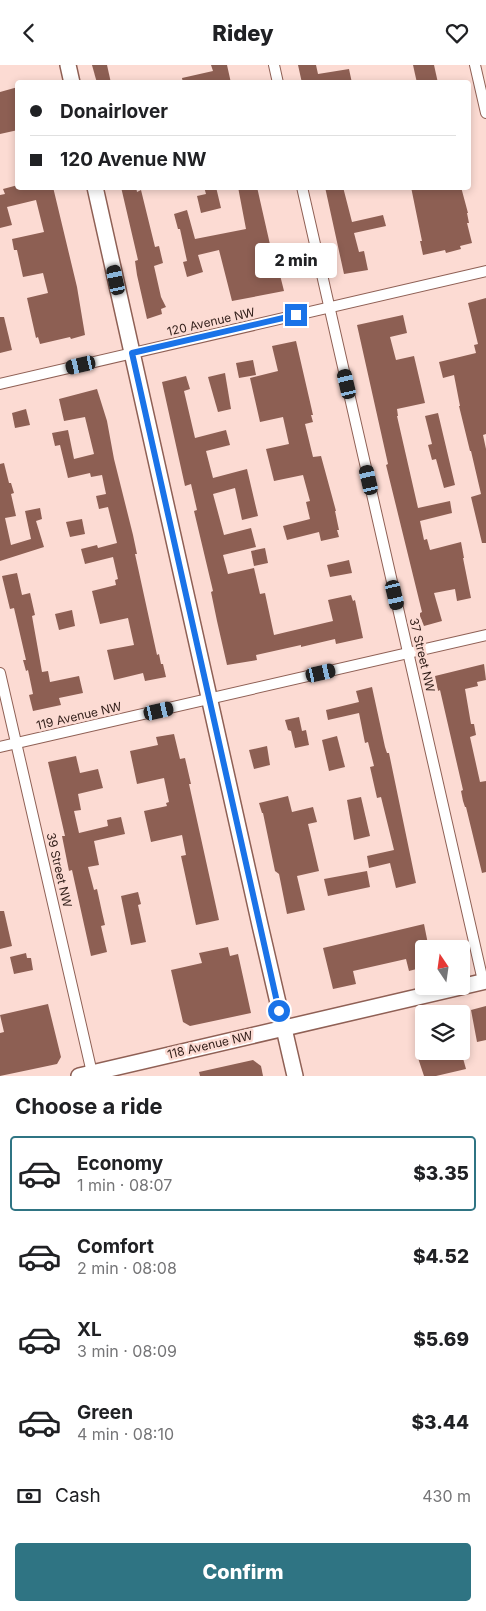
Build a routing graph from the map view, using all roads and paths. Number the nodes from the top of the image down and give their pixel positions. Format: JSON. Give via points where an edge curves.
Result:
{"nodes":[{"id":1,"x":68,"y":65,"type":"edge"},
{"id":2,"x":274,"y":65,"type":"edge"},
{"id":3,"x":475,"y":65,"type":"edge"},
{"id":4,"x":71,"y":80,"type":"edge"},
{"id":5,"x":277,"y":80,"type":"edge"},
{"id":6,"x":485,"y":100,"type":"edge"},
{"id":7,"x":486,"y":113,"type":"edge"},
{"id":8,"x":97,"y":190,"type":"edge"},
{"id":9,"x":303,"y":190,"type":"edge"},
{"id":10,"x":486,"y":271,"type":"edge"},
{"id":11,"x":330,"y":307,"type":"junction"},
{"id":12,"x":132,"y":353,"type":"junction"},
{"id":13,"x":0,"y":384,"type":"edge"},
{"id":14,"x":486,"y":635,"type":"edge"},
{"id":15,"x":409,"y":653,"type":"junction"},
{"id":16,"x":0,"y":673,"type":"edge"},
{"id":17,"x":210,"y":699,"type":"junction"},
{"id":18,"x":17,"y":743,"type":"junction"},
{"id":19,"x":0,"y":747,"type":"edge"},
{"id":20,"x":484,"y":981,"type":"edge"},
{"id":21,"x":283,"y":1028,"type":"junction"},
{"id":22,"x":86,"y":1074,"type":"edge"},
{"id":23,"x":295,"y":1076,"type":"edge"}],
"edges":[{"from":1,"to":4,"type":"street"},
{"from":2,"to":5,"type":"street"},
{"from":3,"to":6,"type":"street"},
{"from":6,"to":7,"type":"street"},
{"from":8,"to":12,"type":"street"},
{"from":9,"to":11,"type":"street","name":"37 Street NW"},
{"from":10,"to":11,"type":"street","name":"120 Avenue NW"},
{"from":11,"to":12,"type":"street","name":"120 Avenue NW"},
{"from":11,"to":15,"type":"street","name":"37 Street NW"},
{"from":12,"to":13,"type":"street","name":"120 Avenue NW"},
{"from":12,"to":17,"type":"street"},
{"from":14,"to":15,"type":"street","name":"119 Avenue NW"},
{"from":15,"to":17,"type":"street","name":"119 Avenue NW"},
{"from":15,"to":20,"type":"street","name":"37 Street NW"},
{"from":16,"to":18,"type":"street","name":"39 Street NW"},
{"from":17,"to":18,"type":"street","name":"119 Avenue NW"},
{"from":17,"to":21,"type":"street"},
{"from":18,"to":19,"type":"street","name":"119 Avenue NW"},
{"from":18,"to":22,"type":"street","name":"39 Street NW"},
{"from":20,"to":21,"type":"street","name":"118 Avenue NW"},
{"from":21,"to":22,"type":"street","name":"118 Avenue NW"},
{"from":21,"to":23,"type":"street"}]}
